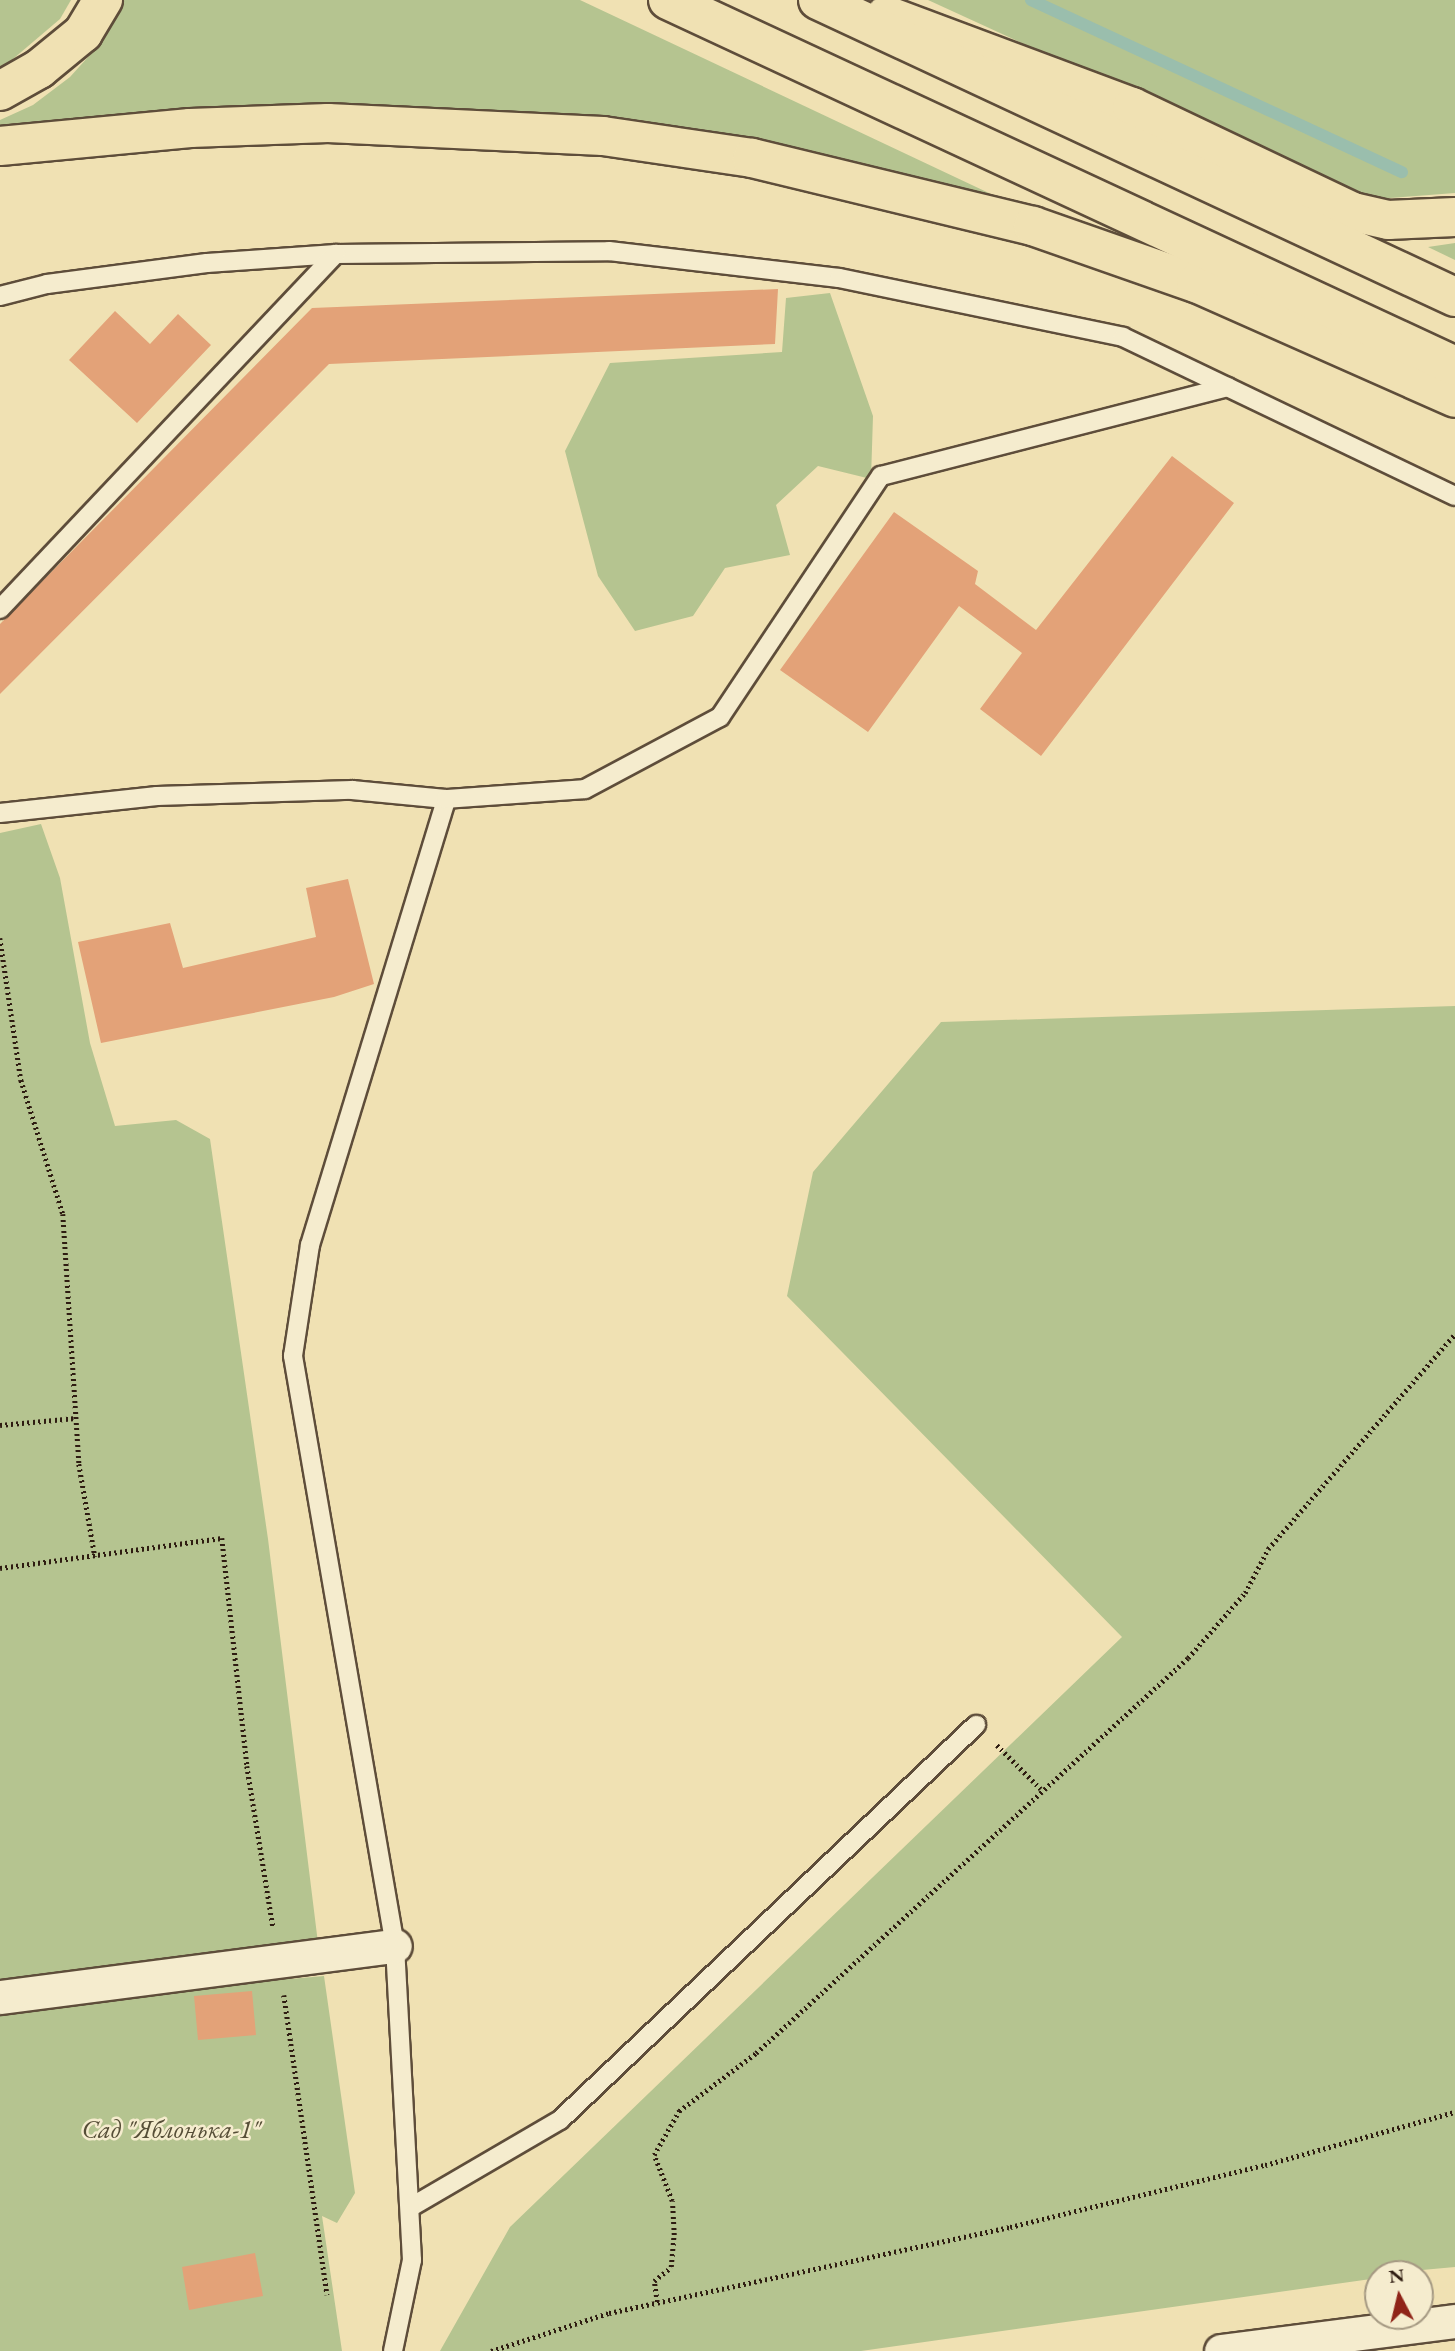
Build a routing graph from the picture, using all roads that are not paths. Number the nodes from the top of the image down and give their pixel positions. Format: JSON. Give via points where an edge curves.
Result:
{"nodes":[{"id":1,"x":103,"y":0,"type":"edge"},
{"id":2,"x":668,"y":0,"type":"edge"},
{"id":3,"x":818,"y":0,"type":"edge"},
{"id":4,"x":845,"y":0,"type":"edge"},
{"id":5,"x":0,"y":91,"type":"edge"},
{"id":6,"x":0,"y":146,"type":"edge"},
{"id":7,"x":1455,"y":217,"type":"edge"},
{"id":8,"x":336,"y":254,"type":"junction"},
{"id":9,"x":0,"y":296,"type":"edge"},
{"id":10,"x":1455,"y":297,"type":"edge"},
{"id":11,"x":1455,"y":366,"type":"edge"},
{"id":12,"x":1228,"y":387,"type":"junction"},
{"id":13,"x":1455,"y":398,"type":"edge"},
{"id":14,"x":1455,"y":496,"type":"edge"},
{"id":15,"x":0,"y":609,"type":"edge"},
{"id":16,"x":446,"y":799,"type":"junction"},
{"id":17,"x":0,"y":813,"type":"edge"},
{"id":18,"x":976,"y":1725,"type":"road end"},
{"id":19,"x":394,"y":1946,"type":"junction"},
{"id":20,"x":0,"y":1997,"type":"edge"},
{"id":21,"x":411,"y":2207,"type":"junction"},
{"id":22,"x":1455,"y":2321,"type":"edge"},
{"id":23,"x":393,"y":2351,"type":"edge"},
{"id":24,"x":1221,"y":2351,"type":"edge"}],
"edges":[{"from":1,"to":5,"type":"main road","via":[[83,33],[39,69]]},
{"from":2,"to":11,"type":"main road"},
{"from":3,"to":10,"type":"main road"},
{"from":4,"to":7,"type":"main road","via":[[1132,107],[1353,212],[1388,220]]},
{"from":6,"to":13,"type":"main road","via":[[191,128],[328,123],[603,136],[752,158],[1033,226],[1196,283]]},
{"from":8,"to":9,"type":"lane","via":[[207,263],[47,284]]},
{"from":8,"to":12,"type":"lane","via":[[609,251],[839,278],[1123,337]]},
{"from":8,"to":15,"type":"lane"},
{"from":12,"to":14,"type":"lane"},
{"from":12,"to":16,"type":"lane","via":[[881,476],[720,717],[585,789]]},
{"from":16,"to":17,"type":"lane","via":[[338,791],[157,796]]},
{"from":16,"to":19,"type":"lane","via":[[310,1245],[293,1356]]},
{"from":18,"to":21,"type":"lane","via":[[559,2120]]},
{"from":19,"to":20,"type":"street"},
{"from":19,"to":21,"type":"lane"},
{"from":21,"to":23,"type":"lane","via":[[412,2260]]},
{"from":22,"to":24,"type":"street"}]}
